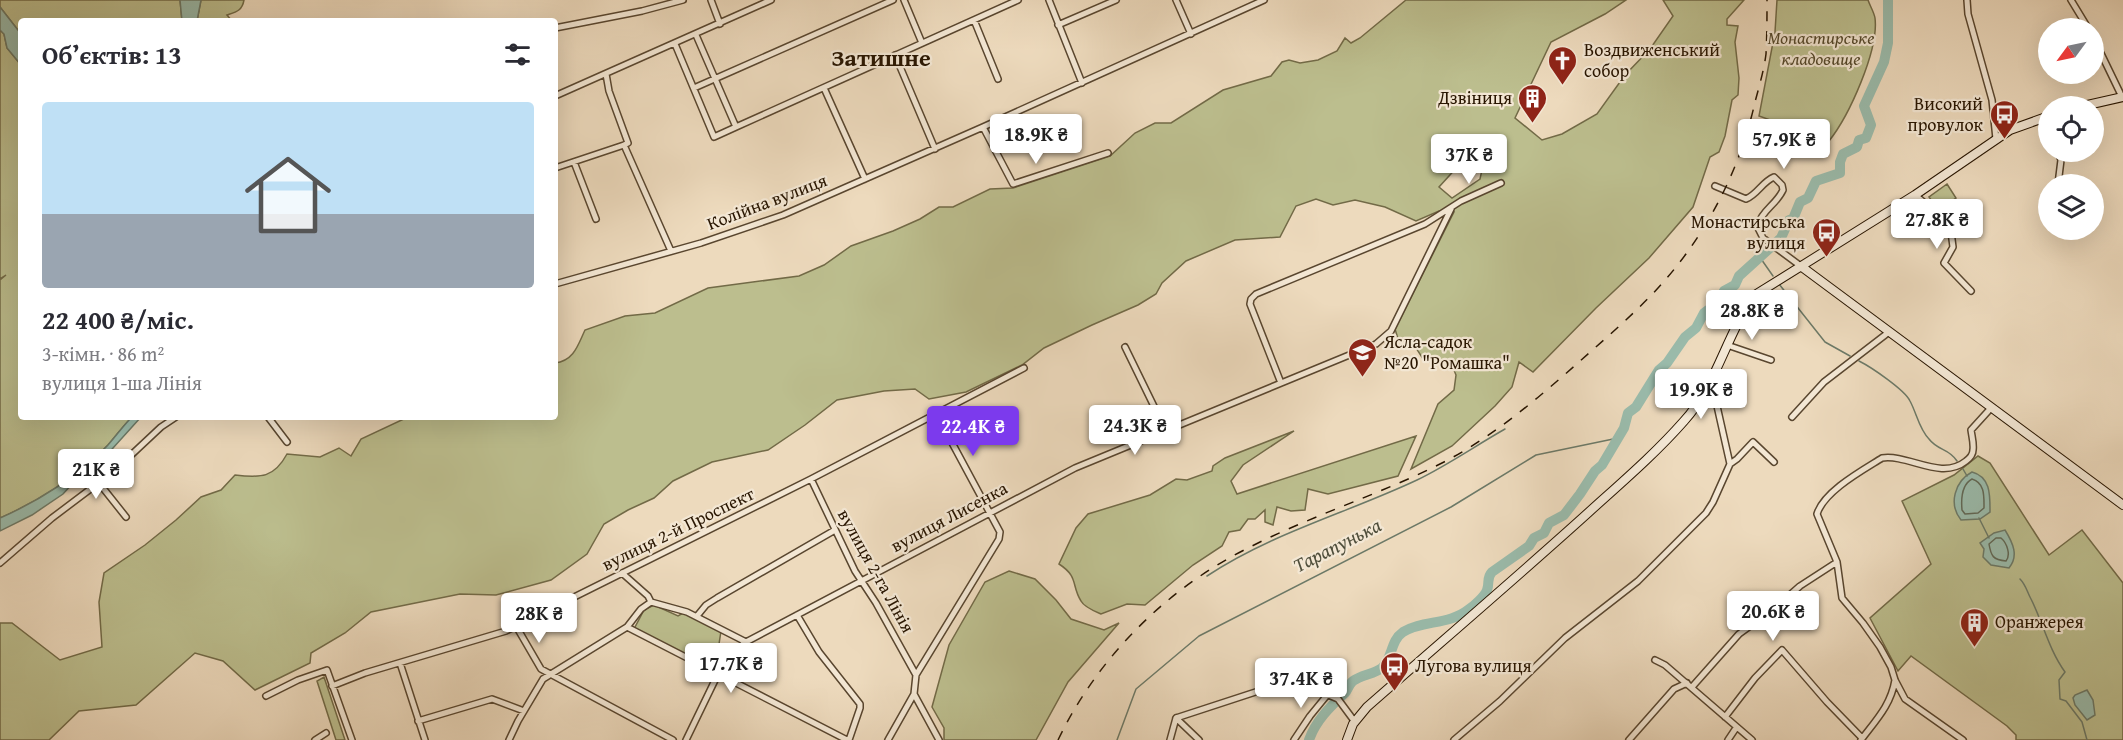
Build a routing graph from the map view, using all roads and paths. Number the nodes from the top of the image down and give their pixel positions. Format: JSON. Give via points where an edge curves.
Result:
{"nodes":[{"id":1,"x":682,"y":0,"type":"edge"},
{"id":2,"x":711,"y":0,"type":"edge"},
{"id":3,"x":771,"y":0,"type":"edge"},
{"id":4,"x":893,"y":0,"type":"edge"},
{"id":5,"x":904,"y":0,"type":"edge"},
{"id":6,"x":1018,"y":0,"type":"edge"},
{"id":7,"x":1049,"y":0,"type":"edge"},
{"id":8,"x":1116,"y":0,"type":"edge"},
{"id":9,"x":1176,"y":0,"type":"edge"},
{"id":10,"x":1264,"y":0,"type":"edge"},
{"id":11,"x":1967,"y":0,"type":"edge"},
{"id":12,"x":2071,"y":0,"type":"edge"},
{"id":13,"x":2082,"y":18,"type":"edge"},
{"id":14,"x":974,"y":20,"type":"junction"},
{"id":15,"x":720,"y":24,"type":"junction"},
{"id":16,"x":1059,"y":25,"type":"junction"},
{"id":17,"x":558,"y":27,"type":"edge"},
{"id":18,"x":696,"y":34,"type":"junction"},
{"id":19,"x":1191,"y":34,"type":"junction"},
{"id":20,"x":922,"y":43,"type":"junction"},
{"id":21,"x":675,"y":44,"type":"junction"},
{"id":22,"x":896,"y":55,"type":"junction"},
{"id":23,"x":2104,"y":60,"type":"edge"},
{"id":24,"x":606,"y":74,"type":"junction"},
{"id":25,"x":715,"y":79,"type":"junction"},
{"id":26,"x":998,"y":79,"type":"dead end"},
{"id":27,"x":1082,"y":83,"type":"junction"},
{"id":28,"x":694,"y":88,"type":"junction"},
{"id":29,"x":824,"y":88,"type":"junction"},
{"id":30,"x":558,"y":95,"type":"edge"},
{"id":31,"x":2122,"y":97,"type":"edge"},
{"id":32,"x":2104,"y":101,"type":"edge"},
{"id":33,"x":2038,"y":120,"type":"edge"},
{"id":34,"x":736,"y":127,"type":"junction"},
{"id":35,"x":983,"y":128,"type":"junction"},
{"id":36,"x":1996,"y":139,"type":"junction"},
{"id":37,"x":624,"y":145,"type":"junction"},
{"id":38,"x":935,"y":149,"type":"junction"},
{"id":39,"x":1108,"y":153,"type":"dead end"},
{"id":40,"x":574,"y":162,"type":"junction"},
{"id":41,"x":558,"y":167,"type":"edge"},
{"id":42,"x":865,"y":179,"type":"junction"},
{"id":43,"x":1501,"y":183,"type":"dead end"},
{"id":44,"x":1715,"y":186,"type":"dead end"},
{"id":45,"x":1915,"y":195,"type":"junction"},
{"id":46,"x":1451,"y":209,"type":"junction"},
{"id":47,"x":596,"y":219,"type":"dead end"},
{"id":48,"x":671,"y":251,"type":"junction"},
{"id":49,"x":1802,"y":267,"type":"junction"},
{"id":50,"x":558,"y":283,"type":"edge"},
{"id":51,"x":1971,"y":291,"type":"dead end"},
{"id":52,"x":1889,"y":332,"type":"junction"},
{"id":53,"x":1727,"y":345,"type":"junction"},
{"id":54,"x":1125,"y":347,"type":"dead end"},
{"id":55,"x":1771,"y":360,"type":"dead end"},
{"id":56,"x":1024,"y":368,"type":"dead end"},
{"id":57,"x":1281,"y":383,"type":"junction"},
{"id":58,"x":1707,"y":387,"type":"junction"},
{"id":59,"x":1991,"y":408,"type":"junction"},
{"id":60,"x":936,"y":413,"type":"junction"},
{"id":61,"x":1792,"y":417,"type":"dead end"},
{"id":62,"x":172,"y":420,"type":"edge"},
{"id":63,"x":270,"y":420,"type":"edge"},
{"id":64,"x":1166,"y":431,"type":"junction"},
{"id":65,"x":287,"y":442,"type":"dead end"},
{"id":66,"x":1774,"y":462,"type":"dead end"},
{"id":67,"x":1730,"y":464,"type":"junction"},
{"id":68,"x":811,"y":479,"type":"junction"},
{"id":69,"x":99,"y":483,"type":"junction"},
{"id":70,"x":2123,"y":506,"type":"edge"},
{"id":71,"x":990,"y":513,"type":"junction"},
{"id":72,"x":126,"y":517,"type":"dead end"},
{"id":73,"x":835,"y":530,"type":"junction"},
{"id":74,"x":1837,"y":562,"type":"junction"},
{"id":75,"x":0,"y":563,"type":"edge"},
{"id":76,"x":622,"y":573,"type":"junction"},
{"id":77,"x":860,"y":580,"type":"junction"},
{"id":78,"x":651,"y":603,"type":"junction"},
{"id":79,"x":797,"y":615,"type":"junction"},
{"id":80,"x":696,"y":616,"type":"junction"},
{"id":81,"x":516,"y":626,"type":"junction"},
{"id":82,"x":627,"y":627,"type":"junction"},
{"id":83,"x":746,"y":642,"type":"junction"},
{"id":84,"x":1655,"y":660,"type":"dead end"},
{"id":85,"x":400,"y":663,"type":"junction"},
{"id":86,"x":550,"y":674,"type":"junction"},
{"id":87,"x":718,"y":674,"type":"junction"},
{"id":88,"x":916,"y":675,"type":"junction"},
{"id":89,"x":1895,"y":680,"type":"junction"},
{"id":90,"x":1687,"y":682,"type":"junction"},
{"id":91,"x":332,"y":686,"type":"junction"},
{"id":92,"x":1692,"y":687,"type":"junction"},
{"id":93,"x":914,"y":694,"type":"junction"},
{"id":94,"x":1328,"y":694,"type":"junction"},
{"id":95,"x":266,"y":696,"type":"dead end"},
{"id":96,"x":524,"y":711,"type":"junction"},
{"id":97,"x":1725,"y":717,"type":"junction"},
{"id":98,"x":1176,"y":718,"type":"junction"},
{"id":99,"x":418,"y":721,"type":"junction"},
{"id":100,"x":1355,"y":722,"type":"junction"},
{"id":101,"x":1736,"y":728,"type":"junction"},
{"id":102,"x":326,"y":733,"type":"dead end"},
{"id":103,"x":1862,"y":739,"type":"edge"},
{"id":104,"x":315,"y":740,"type":"edge"},
{"id":105,"x":352,"y":740,"type":"edge"},
{"id":106,"x":424,"y":740,"type":"edge"},
{"id":107,"x":509,"y":740,"type":"edge"},
{"id":108,"x":673,"y":740,"type":"edge"},
{"id":109,"x":686,"y":740,"type":"edge"},
{"id":110,"x":848,"y":740,"type":"edge"},
{"id":111,"x":888,"y":740,"type":"edge"},
{"id":112,"x":939,"y":740,"type":"edge"},
{"id":113,"x":1170,"y":740,"type":"edge"},
{"id":114,"x":1199,"y":740,"type":"edge"},
{"id":115,"x":1294,"y":740,"type":"edge"},
{"id":116,"x":1347,"y":740,"type":"edge"},
{"id":117,"x":1454,"y":740,"type":"edge"},
{"id":118,"x":1629,"y":740,"type":"edge"},
{"id":119,"x":1728,"y":740,"type":"edge"},
{"id":120,"x":1752,"y":740,"type":"edge"},
{"id":121,"x":1963,"y":740,"type":"edge"}],
"edges":[{"from":1,"to":17,"type":"street"},
{"from":2,"to":15,"type":"street"},
{"from":3,"to":15,"type":"street"},
{"from":4,"to":25,"type":"street"},
{"from":5,"to":20,"type":"street"},
{"from":6,"to":14,"type":"street"},
{"from":7,"to":16,"type":"street"},
{"from":8,"to":16,"type":"street"},
{"from":9,"to":19,"type":"street"},
{"from":10,"to":19,"type":"street","name":"Колійна вулиця"},
{"from":11,"to":36,"type":"street","via":[[1992,100]]},
{"from":12,"to":13,"type":"street"},
{"from":14,"to":20,"type":"street"},
{"from":14,"to":26,"type":"street"},
{"from":15,"to":18,"type":"street"},
{"from":16,"to":27,"type":"street"},
{"from":18,"to":21,"type":"street"},
{"from":18,"to":25,"type":"street"},
{"from":19,"to":27,"type":"street","name":"Колійна вулиця"},
{"from":20,"to":22,"type":"street"},
{"from":21,"to":24,"type":"street"},
{"from":21,"to":28,"type":"street"},
{"from":22,"to":29,"type":"street"},
{"from":22,"to":38,"type":"street"},
{"from":23,"to":31,"type":"street"},
{"from":24,"to":30,"type":"street"},
{"from":24,"to":37,"type":"street","via":[[628,143]]},
{"from":25,"to":28,"type":"street"},
{"from":25,"to":34,"type":"street"},
{"from":27,"to":35,"type":"street","name":"Колійна вулиця"},
{"from":28,"to":34,"type":"street","via":[[714,136]]},
{"from":29,"to":34,"type":"street"},
{"from":29,"to":42,"type":"street"},
{"from":31,"to":32,"type":"street"},
{"from":33,"to":36,"type":"street"},
{"from":35,"to":38,"type":"street","name":"Колійна вулиця"},
{"from":35,"to":39,"type":"street","via":[[1012,184]]},
{"from":36,"to":45,"type":"street"},
{"from":37,"to":40,"type":"street"},
{"from":37,"to":48,"type":"street"},
{"from":38,"to":42,"type":"street","name":"Колійна вулиця"},
{"from":40,"to":41,"type":"street"},
{"from":40,"to":47,"type":"street"},
{"from":42,"to":48,"type":"street","name":"Колійна вулиця","via":[[783,214]]},
{"from":43,"to":46,"type":"street"},
{"from":44,"to":49,"type":"street","via":[[1746,199],[1771,178],[1779,180],[1783,190],[1761,215],[1757,226],[1766,240]]},
{"from":45,"to":49,"type":"street"},
{"from":45,"to":51,"type":"street","via":[[1950,224],[1953,247],[1944,263]]},
{"from":46,"to":57,"type":"street","name":"вулиця Лисенка","via":[[1391,332],[1376,344]]},
{"from":46,"to":57,"type":"street","via":[[1425,224],[1251,298]]},
{"from":48,"to":50,"type":"street","name":"Колійна вулиця"},
{"from":49,"to":52,"type":"street"},
{"from":49,"to":53,"type":"street","via":[[1755,295],[1742,312]]},
{"from":52,"to":59,"type":"street"},
{"from":52,"to":61,"type":"street","via":[[1824,382]]},
{"from":53,"to":55,"type":"street"},
{"from":53,"to":58,"type":"street"},
{"from":54,"to":64,"type":"street"},
{"from":56,"to":60,"type":"street","name":"вулиця 2-й Проспект"},
{"from":57,"to":64,"type":"street","name":"вулиця Лисенка"},
{"from":58,"to":67,"type":"street","via":[[1715,397]]},
{"from":58,"to":100,"type":"street","via":[[1686,420],[1651,455],[1367,707]]},
{"from":59,"to":70,"type":"street"},
{"from":59,"to":74,"type":"street","via":[[1971,430],[1974,452],[1961,465],[1939,468],[1882,458],[1834,490],[1817,514]]},
{"from":60,"to":68,"type":"street","name":"вулиця 2-й Проспект"},
{"from":60,"to":71,"type":"street"},
{"from":62,"to":69,"type":"street"},
{"from":63,"to":65,"type":"street"},
{"from":64,"to":71,"type":"street","name":"вулиця Лисенка","via":[[1076,468]]},
{"from":66,"to":67,"type":"street","via":[[1753,442]]},
{"from":67,"to":117,"type":"street","via":[[1706,513],[1638,581],[1565,638]]},
{"from":68,"to":73,"type":"street","name":"вулиця 2-га Лінія"},
{"from":68,"to":76,"type":"street","name":"вулиця 2-й Проспект"},
{"from":69,"to":72,"type":"street"},
{"from":69,"to":75,"type":"street"},
{"from":71,"to":77,"type":"street","name":"вулиця Лисенка"},
{"from":71,"to":88,"type":"street","via":[[1000,532],[999,539]]},
{"from":73,"to":77,"type":"street","name":"вулиця 2-га Лінія"},
{"from":73,"to":80,"type":"street","via":[[717,598]]},
{"from":74,"to":89,"type":"street","via":[[1842,598],[1880,647]]},
{"from":74,"to":92,"type":"street","via":[[1739,634]]},
{"from":76,"to":78,"type":"street"},
{"from":76,"to":81,"type":"street","name":"вулиця 2-й Проспект"},
{"from":77,"to":79,"type":"street","name":"вулиця Лисенка"},
{"from":77,"to":88,"type":"street","name":"вулиця 2-га Лінія"},
{"from":78,"to":80,"type":"street"},
{"from":78,"to":82,"type":"street","via":[[640,609]]},
{"from":79,"to":83,"type":"street","name":"вулиця Лисенка"},
{"from":79,"to":110,"type":"street","via":[[819,652],[860,704]]},
{"from":80,"to":83,"type":"street"},
{"from":81,"to":85,"type":"street","name":"вулиця 2-й Проспект"},
{"from":81,"to":86,"type":"street","via":[[538,666]]},
{"from":82,"to":86,"type":"street"},
{"from":82,"to":87,"type":"street"},
{"from":83,"to":87,"type":"street","name":"вулиця Лисенка","via":[[731,653]]},
{"from":84,"to":90,"type":"street"},
{"from":85,"to":91,"type":"street","name":"вулиця 2-й Проспект"},
{"from":85,"to":99,"type":"street"},
{"from":86,"to":96,"type":"street"},
{"from":86,"to":108,"type":"street"},
{"from":87,"to":109,"type":"street","name":"вулиця Лисенка"},
{"from":87,"to":110,"type":"street"},
{"from":88,"to":93,"type":"street"},
{"from":89,"to":103,"type":"street","via":[[1887,706]]},
{"from":89,"to":121,"type":"street","via":[[1905,699]]},
{"from":90,"to":92,"type":"street"},
{"from":90,"to":118,"type":"street","via":[[1674,689]]},
{"from":91,"to":95,"type":"street","via":[[327,670]]},
{"from":91,"to":105,"type":"street"},
{"from":92,"to":97,"type":"street"},
{"from":93,"to":111,"type":"street"},
{"from":93,"to":112,"type":"street"},
{"from":94,"to":98,"type":"street","via":[[1305,685],[1274,686]]},
{"from":94,"to":100,"type":"street","via":[[1338,699]]},
{"from":94,"to":115,"type":"street"},
{"from":96,"to":99,"type":"street","via":[[492,699]]},
{"from":96,"to":107,"type":"street"},
{"from":97,"to":101,"type":"street"},
{"from":97,"to":103,"type":"street","via":[[1782,650]]},
{"from":98,"to":113,"type":"street"},
{"from":98,"to":114,"type":"street"},
{"from":99,"to":106,"type":"street"},
{"from":100,"to":116,"type":"street"},
{"from":101,"to":119,"type":"street"},
{"from":101,"to":120,"type":"street"},
{"from":102,"to":104,"type":"street"}]}
